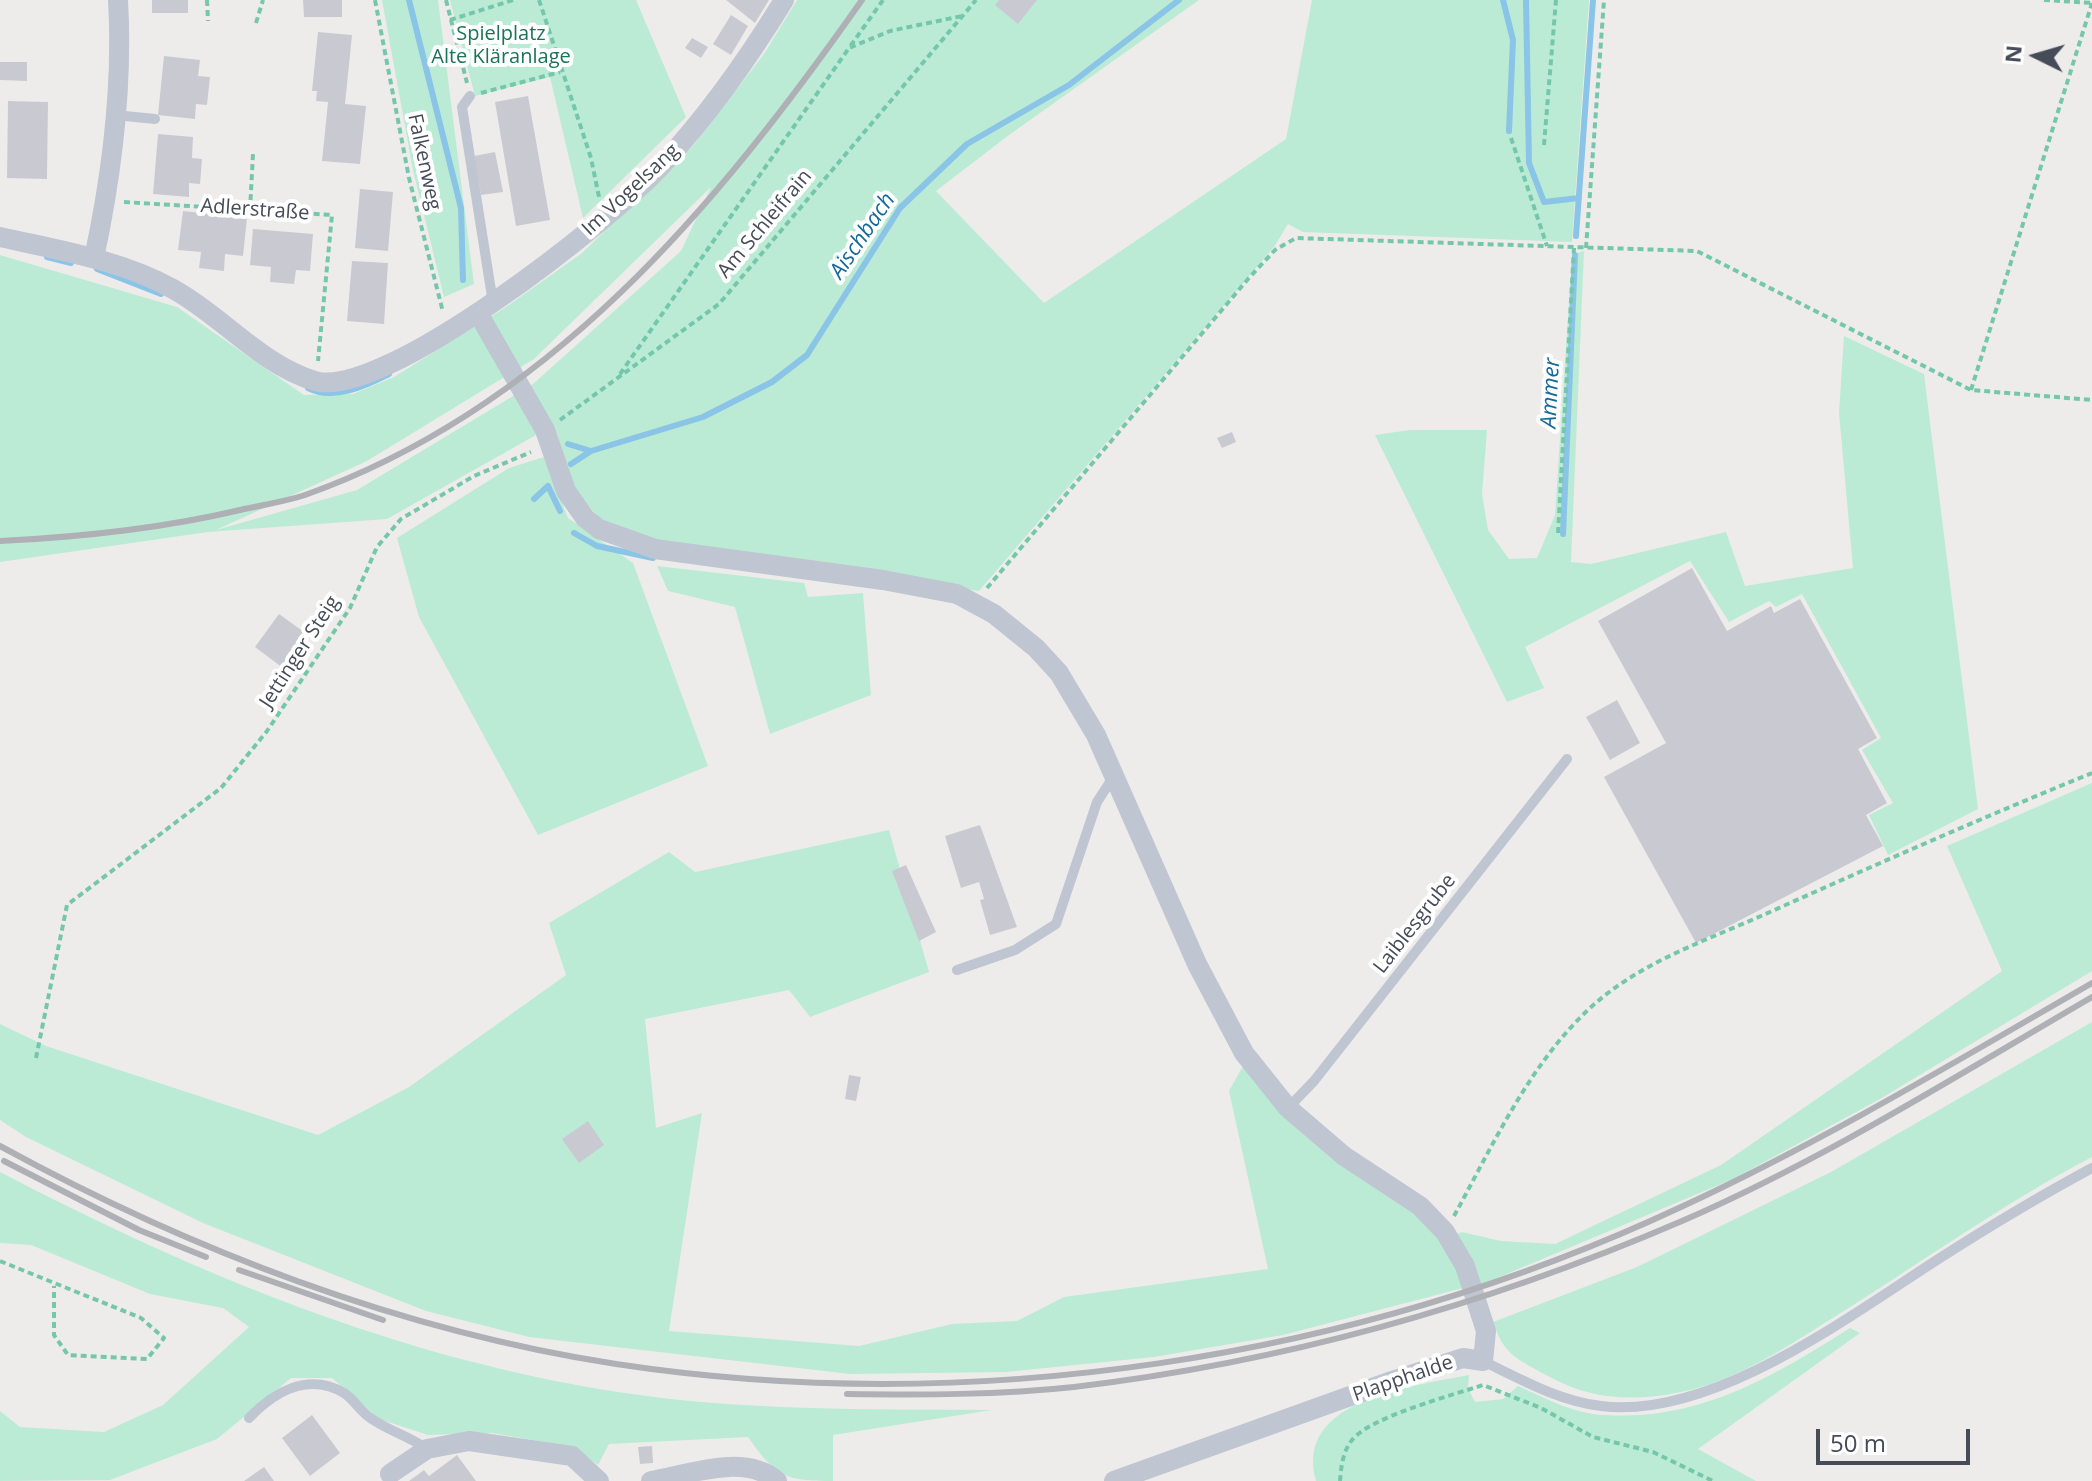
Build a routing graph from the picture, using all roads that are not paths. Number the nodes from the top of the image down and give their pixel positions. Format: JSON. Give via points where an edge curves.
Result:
{"nodes":[{"id":1,"x":118,"y":0,"type":"edge"},
{"id":2,"x":784,"y":0,"type":"edge"},
{"id":3,"x":470,"y":96,"type":"road end"},
{"id":4,"x":115,"y":115,"type":"junction"},
{"id":5,"x":155,"y":119,"type":"dead end"},
{"id":6,"x":0,"y":237,"type":"edge"},
{"id":7,"x":94,"y":258,"type":"junction"},
{"id":8,"x":485,"y":308,"type":"junction"},
{"id":9,"x":1567,"y":759,"type":"dead end"},
{"id":10,"x":1115,"y":775,"type":"junction"},
{"id":11,"x":957,"y":970,"type":"dead end"},
{"id":12,"x":1288,"y":1108,"type":"junction"},
{"id":13,"x":2088,"y":1172,"type":"edge"},
{"id":14,"x":1483,"y":1361,"type":"junction"},
{"id":15,"x":249,"y":1418,"type":"dead end"},
{"id":16,"x":427,"y":1449,"type":"junction"},
{"id":17,"x":390,"y":1474,"type":"dead end"},
{"id":18,"x":599,"y":1481,"type":"edge"},
{"id":19,"x":651,"y":1481,"type":"edge"},
{"id":20,"x":777,"y":1481,"type":"edge"},
{"id":21,"x":1114,"y":1481,"type":"edge"}],
"edges":[{"from":1,"to":4,"type":"street"},
{"from":2,"to":8,"type":"street","name":"Im Vogelsang","via":[[750,57],[661,168],[604,219]]},
{"from":3,"to":8,"type":"lane","via":[[462,107]]},
{"from":4,"to":5,"type":"lane"},
{"from":4,"to":7,"type":"street"},
{"from":6,"to":7,"type":"street"},
{"from":7,"to":8,"type":"street","name":"Im Vogelsang","via":[[173,288],[275,361],[316,382],[356,380]]},
{"from":8,"to":10,"type":"street","via":[[572,501],[585,518],[617,538],[655,549],[918,586],[976,602],[1013,627],[1059,673]]},
{"from":9,"to":12,"type":"lane","name":"Laiblesgrube"},
{"from":10,"to":11,"type":"lane","via":[[1097,802],[1056,924],[1015,950]]},
{"from":10,"to":12,"type":"street","via":[[1219,1009],[1244,1053]]},
{"from":12,"to":14,"type":"street","via":[[1344,1156],[1420,1206],[1445,1232],[1465,1266],[1486,1331]]},
{"from":13,"to":14,"type":"lane","name":"Plapphalde","via":[[1818,1337],[1740,1378],[1648,1406],[1602,1406],[1549,1393]]},
{"from":14,"to":21,"type":"street","name":"Plapphalde","via":[[1463,1358],[1392,1381]]},
{"from":15,"to":16,"type":"lane","via":[[284,1389],[322,1387],[344,1393],[375,1422]]},
{"from":16,"to":17,"type":"street"},
{"from":16,"to":18,"type":"street","via":[[469,1441],[535,1448],[572,1456]]},
{"from":19,"to":20,"type":"street","via":[[741,1465],[764,1470]]}]}
